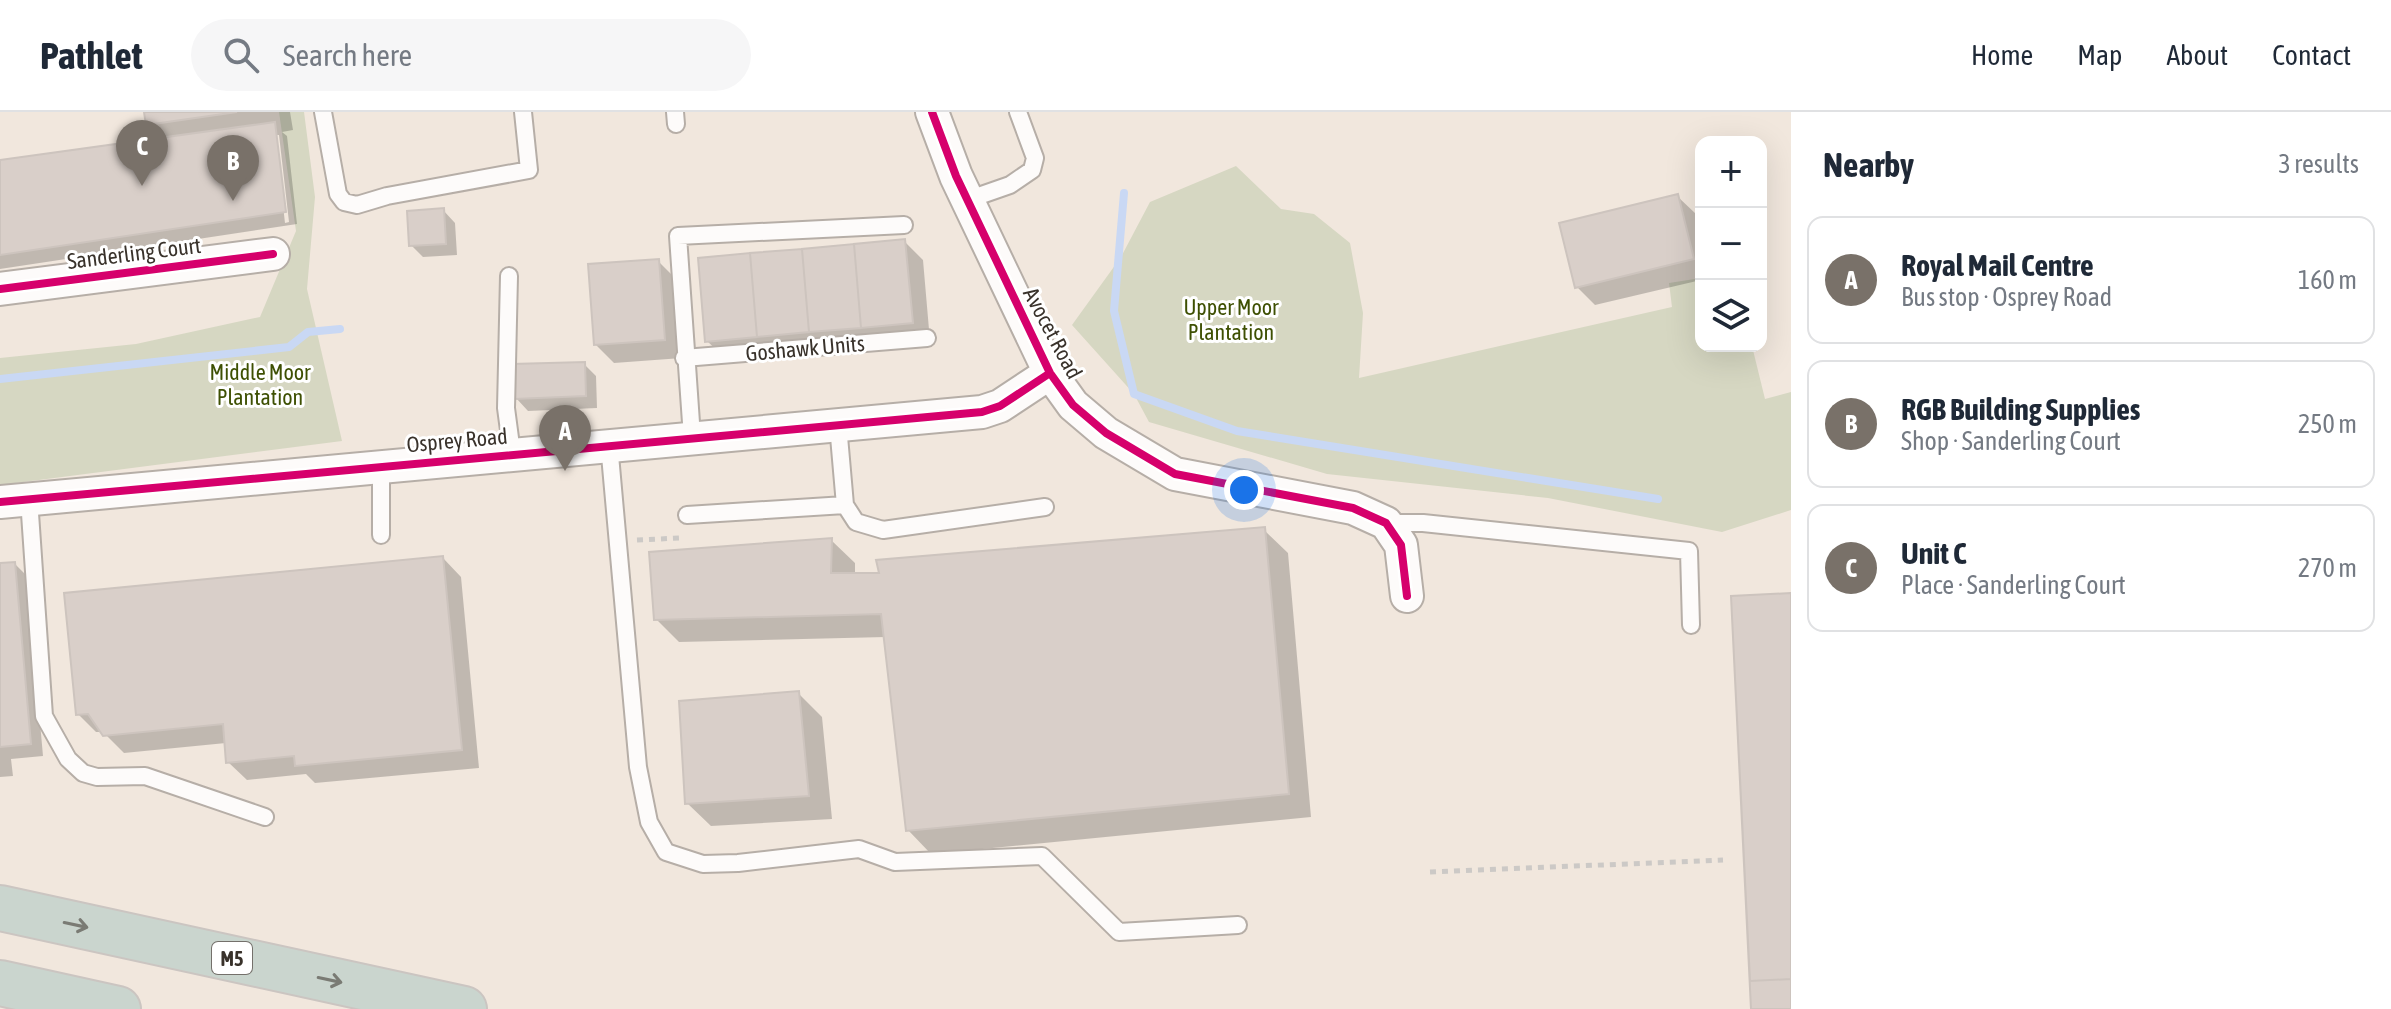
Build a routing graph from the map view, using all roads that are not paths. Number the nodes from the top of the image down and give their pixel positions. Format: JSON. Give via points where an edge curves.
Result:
{"nodes":[{"id":1,"x":323,"y":112,"type":"edge"},
{"id":2,"x":523,"y":112,"type":"edge"},
{"id":3,"x":932,"y":112,"type":"edge"},
{"id":4,"x":1018,"y":112,"type":"edge"},
{"id":5,"x":967,"y":200,"type":"junction"},
{"id":6,"x":904,"y":225,"type":"dead end"},
{"id":7,"x":273,"y":254,"type":"dead end"},
{"id":8,"x":509,"y":276,"type":"dead end"},
{"id":9,"x":0,"y":289,"type":"edge"},
{"id":10,"x":927,"y":338,"type":"dead end"},
{"id":11,"x":684,"y":358,"type":"junction"},
{"id":12,"x":1050,"y":373,"type":"junction"},
{"id":13,"x":838,"y":425,"type":"junction"},
{"id":14,"x":692,"y":437,"type":"junction"},
{"id":15,"x":609,"y":444,"type":"junction"},
{"id":16,"x":512,"y":453,"type":"junction"},
{"id":17,"x":381,"y":465,"type":"junction"},
{"id":18,"x":15,"y":500,"type":"edge"},
{"id":19,"x":845,"y":505,"type":"junction"},
{"id":20,"x":1045,"y":507,"type":"dead end"},
{"id":21,"x":687,"y":515,"type":"road end"},
{"id":22,"x":1386,"y":523,"type":"junction"},
{"id":23,"x":381,"y":535,"type":"dead end"},
{"id":24,"x":1407,"y":596,"type":"dead end"},
{"id":25,"x":1691,"y":625,"type":"dead end"},
{"id":26,"x":265,"y":817,"type":"dead end"},
{"id":27,"x":0,"y":908,"type":"edge"},
{"id":28,"x":1238,"y":925,"type":"dead end"},
{"id":29,"x":0,"y":983,"type":"edge"},
{"id":30,"x":118,"y":1009,"type":"edge"},
{"id":31,"x":464,"y":1009,"type":"edge"}],
"edges":[{"from":1,"to":2,"type":"lane","via":[[338,194],[357,205],[529,170]]},
{"from":3,"to":5,"type":"street","name":"Avocet Road"},
{"from":4,"to":5,"type":"lane","via":[[1035,158],[1032,170],[1010,185]]},
{"from":5,"to":12,"type":"street","name":"Avocet Road"},
{"from":6,"to":11,"type":"lane","via":[[678,236]]},
{"from":7,"to":9,"type":"street","name":"Sanderling Court"},
{"from":8,"to":16,"type":"lane","via":[[506,408]]},
{"from":10,"to":11,"type":"lane","name":"Goshawk Units"},
{"from":11,"to":14,"type":"lane"},
{"from":12,"to":13,"type":"street","name":"Osprey Road","via":[[982,412]]},
{"from":12,"to":22,"type":"street","name":"Avocet Road","via":[[1073,405],[1106,433],[1175,474],[1353,508]]},
{"from":13,"to":14,"type":"street","name":"Osprey Road"},
{"from":13,"to":19,"type":"lane"},
{"from":14,"to":15,"type":"street","name":"Osprey Road"},
{"from":15,"to":16,"type":"street","name":"Osprey Road"},
{"from":15,"to":28,"type":"lane","via":[[638,767],[649,822],[666,852],[703,864],[859,849],[895,862],[1042,856],[1119,932]]},
{"from":16,"to":17,"type":"street","name":"Osprey Road"},
{"from":17,"to":18,"type":"street","name":"Osprey Road"},
{"from":17,"to":23,"type":"lane"},
{"from":18,"to":26,"type":"lane","via":[[44,716],[68,759],[83,773],[145,776]]},
{"from":19,"to":20,"type":"lane","via":[[856,522],[883,530]]},
{"from":19,"to":21,"type":"lane"},
{"from":22,"to":24,"type":"street","via":[[1401,545]]},
{"from":22,"to":25,"type":"lane","via":[[1689,551]]},
{"from":27,"to":31,"type":"highway","number":"M5","one_way":true},
{"from":29,"to":30,"type":"highway"}]}
